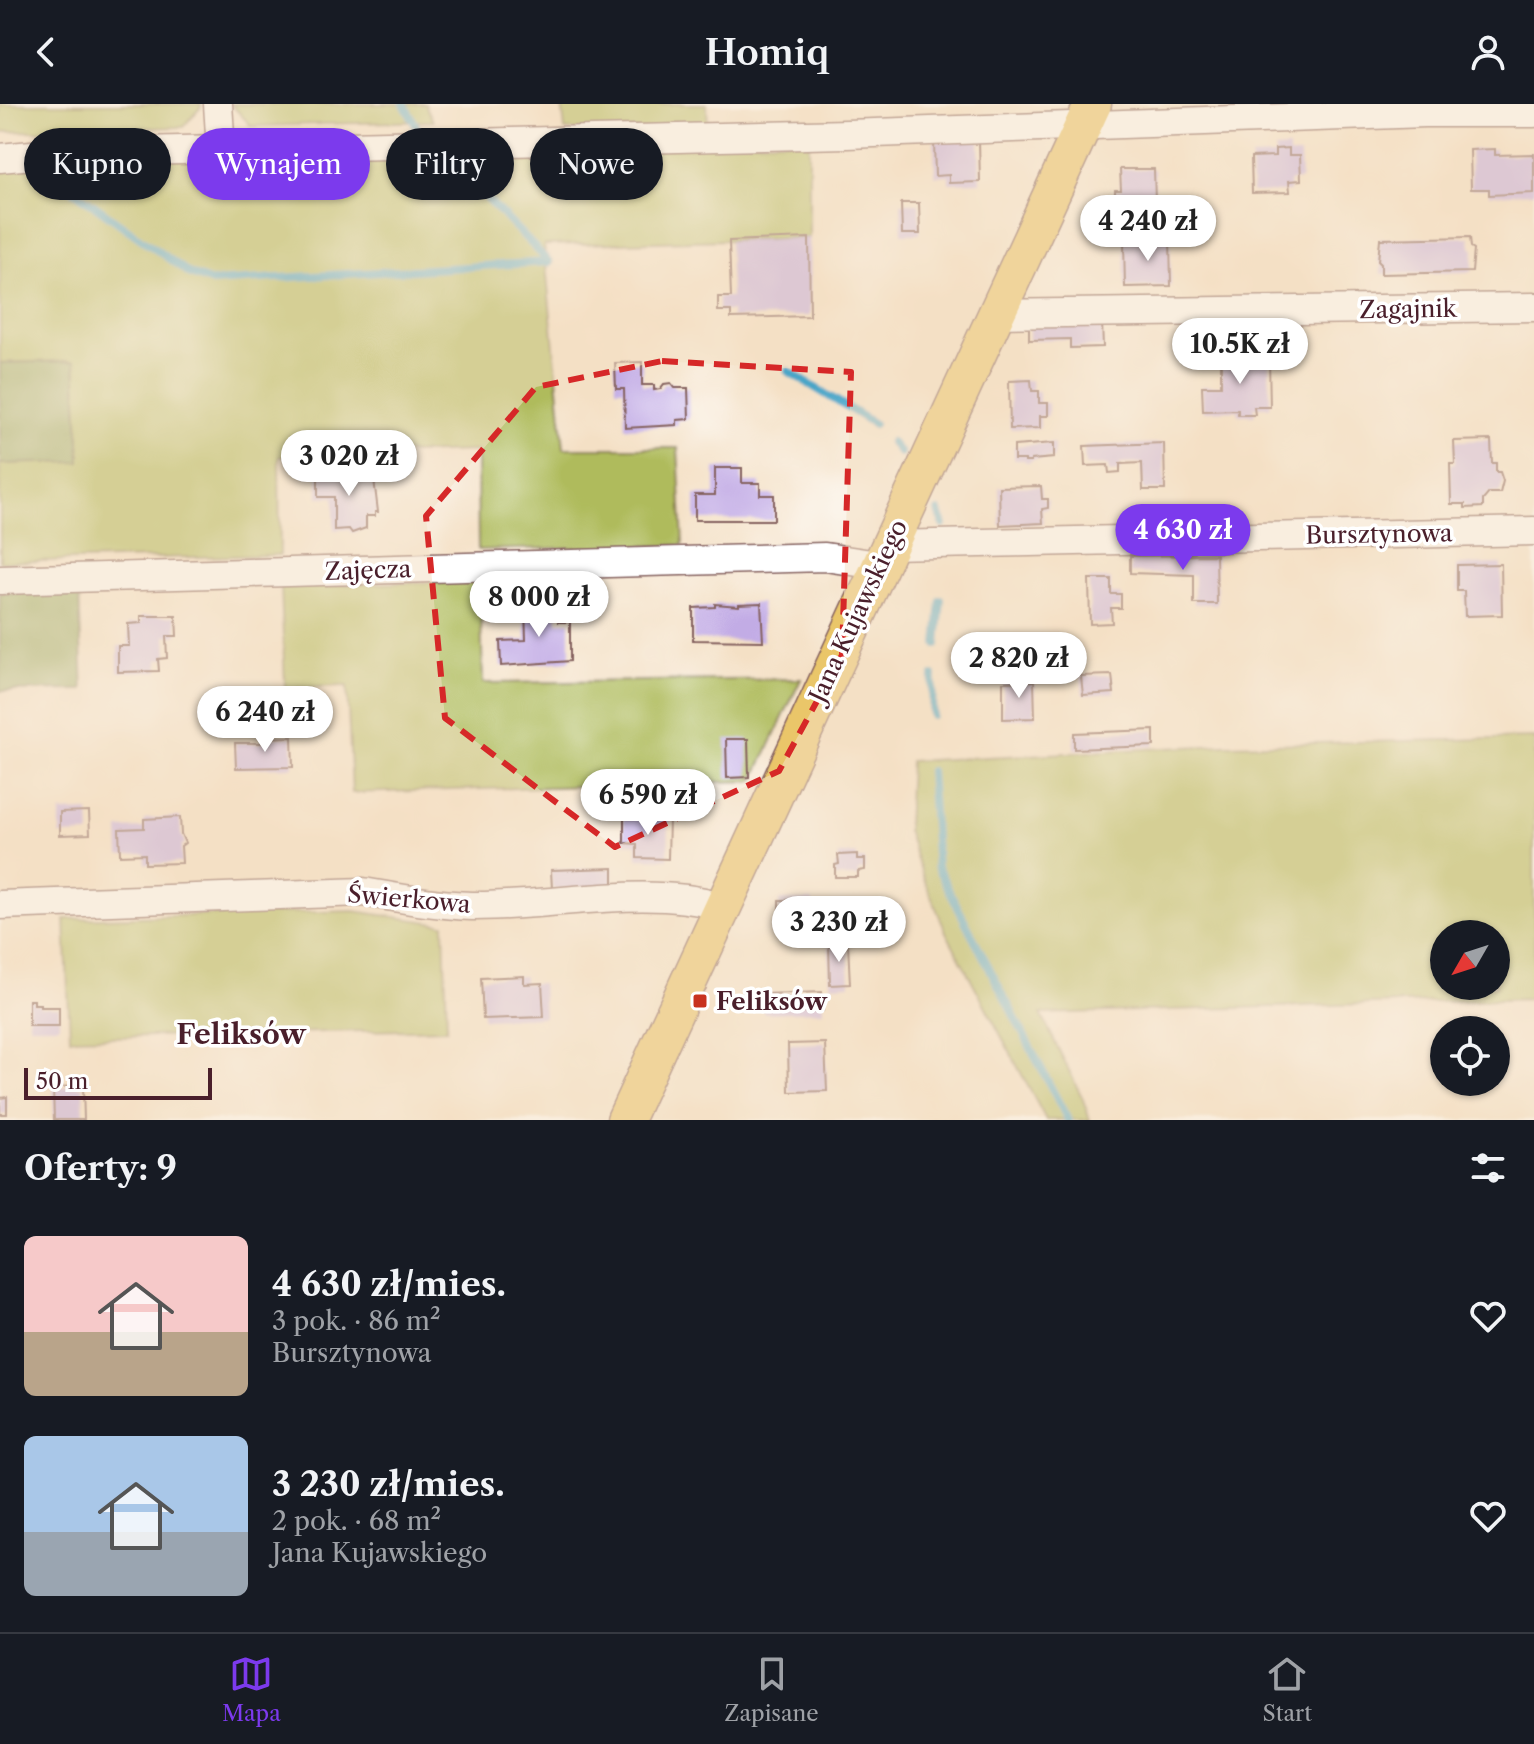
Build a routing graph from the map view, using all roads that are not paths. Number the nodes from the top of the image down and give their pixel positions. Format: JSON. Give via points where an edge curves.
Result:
{"nodes":[{"id":1,"x":218,"y":104,"type":"edge"},
{"id":2,"x":1534,"y":113,"type":"edge"},
{"id":3,"x":1088,"y":115,"type":"edge"},
{"id":4,"x":220,"y":128,"type":"edge"},
{"id":5,"x":370,"y":146,"type":"edge"},
{"id":6,"x":187,"y":151,"type":"edge"},
{"id":7,"x":0,"y":158,"type":"edge"},
{"id":8,"x":1534,"y":307,"type":"edge"},
{"id":9,"x":995,"y":314,"type":"junction"},
{"id":10,"x":1534,"y":531,"type":"edge"},
{"id":11,"x":884,"y":555,"type":"junction"},
{"id":12,"x":0,"y":580,"type":"edge"},
{"id":13,"x":0,"y":905,"type":"edge"},
{"id":14,"x":721,"y":906,"type":"junction"},
{"id":15,"x":625,"y":1120,"type":"edge"}],
"edges":[{"from":1,"to":4,"type":"street"},
{"from":2,"to":3,"type":"street"},
{"from":3,"to":5,"type":"street","via":[[862,134]]},
{"from":3,"to":9,"type":"main road","name":"Jana Kujawskiego"},
{"from":6,"to":7,"type":"street"},
{"from":8,"to":9,"type":"street","name":"Zagajnik"},
{"from":9,"to":11,"type":"main road","name":"Jana Kujawskiego"},
{"from":10,"to":11,"type":"street","name":"Bursztynowa"},
{"from":11,"to":12,"type":"street","name":"Zajęcza"},
{"from":11,"to":14,"type":"main road","name":"Jana Kujawskiego"},
{"from":13,"to":14,"type":"street","name":"Świerkowa","via":[[363,892],[472,906],[675,896]]},
{"from":14,"to":15,"type":"main road","name":"Jana Kujawskiego"}]}
